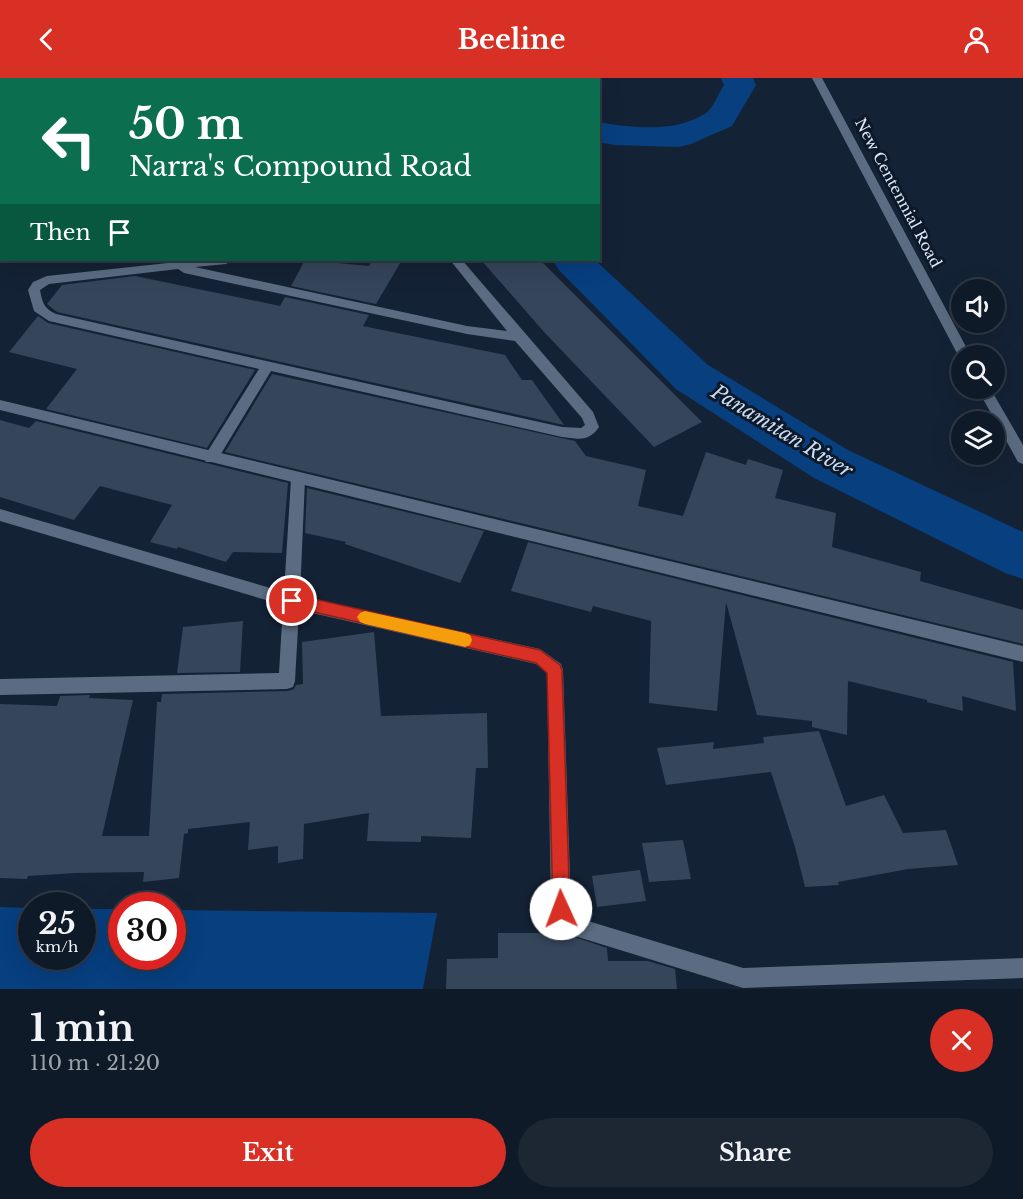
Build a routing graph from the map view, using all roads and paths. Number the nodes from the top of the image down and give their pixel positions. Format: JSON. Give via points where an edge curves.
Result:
{"nodes":[{"id":1,"x":817,"y":78,"type":"edge"},
{"id":2,"x":217,"y":261,"type":"edge"},
{"id":3,"x":457,"y":261,"type":"edge"},
{"id":4,"x":173,"y":266,"type":"junction"},
{"id":5,"x":519,"y":337,"type":"junction"},
{"id":6,"x":959,"y":345,"type":"edge"},
{"id":7,"x":268,"y":365,"type":"junction"},
{"id":8,"x":988,"y":399,"type":"edge"},
{"id":9,"x":0,"y":405,"type":"edge"},
{"id":10,"x":211,"y":458,"type":"junction"},
{"id":11,"x":1023,"y":458,"type":"edge"},
{"id":12,"x":297,"y":479,"type":"junction"},
{"id":13,"x":0,"y":515,"type":"edge"},
{"id":14,"x":292,"y":601,"type":"junction"},
{"id":15,"x":1023,"y":654,"type":"edge"},
{"id":16,"x":0,"y":687,"type":"edge"},
{"id":17,"x":1023,"y":968,"type":"edge"}],
"edges":[{"from":1,"to":6,"type":"street","name":"New Centennial Road"},
{"from":2,"to":4,"type":"street"},
{"from":3,"to":5,"type":"street"},
{"from":4,"to":5,"type":"street","via":[[467,330]]},
{"from":4,"to":7,"type":"street","via":[[47,280],[34,290],[36,306],[43,315],[53,318]]},
{"from":5,"to":7,"type":"street","via":[[588,416],[592,427],[584,434]]},
{"from":7,"to":10,"type":"street"},
{"from":8,"to":11,"type":"street"},
{"from":9,"to":10,"type":"street"},
{"from":10,"to":12,"type":"street"},
{"from":12,"to":14,"type":"street"},
{"from":12,"to":15,"type":"street"},
{"from":13,"to":14,"type":"street"},
{"from":14,"to":16,"type":"street","via":[[287,681]]},
{"from":14,"to":17,"type":"street","via":[[540,657],[555,670],[561,909],[572,926],[743,978]]}]}
